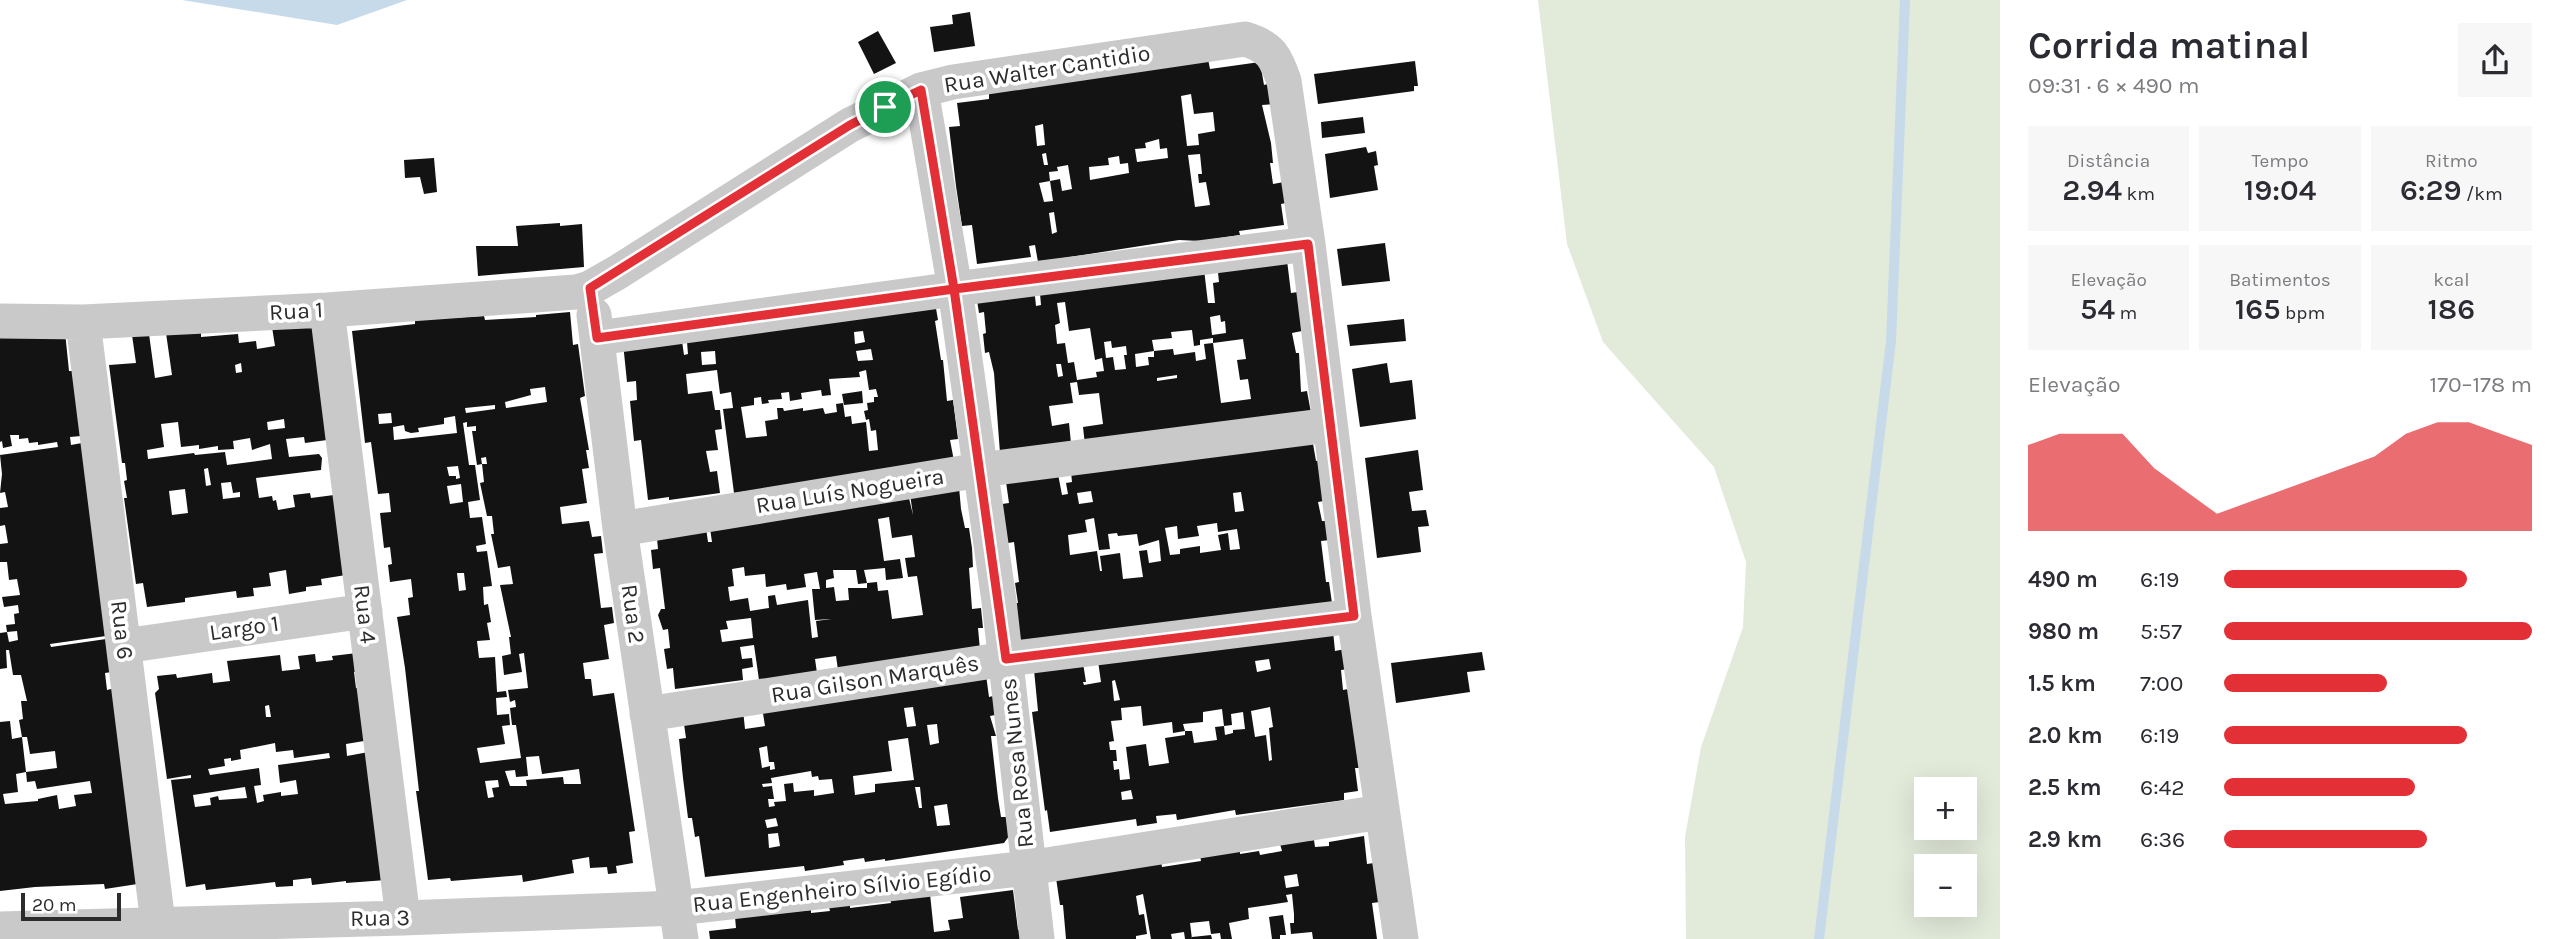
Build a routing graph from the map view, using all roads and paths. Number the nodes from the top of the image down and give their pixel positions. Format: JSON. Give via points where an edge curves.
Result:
{"nodes":[{"id":1,"x":921,"y":90,"type":"junction"},
{"id":2,"x":1308,"y":244,"type":"junction"},
{"id":3,"x":590,"y":288,"type":"junction"},
{"id":4,"x":954,"y":289,"type":"junction"},
{"id":5,"x":327,"y":310,"type":"junction"},
{"id":6,"x":0,"y":321,"type":"edge"},
{"id":7,"x":83,"y":322,"type":"junction"},
{"id":8,"x":597,"y":338,"type":"junction"},
{"id":9,"x":1330,"y":425,"type":"junction"},
{"id":10,"x":980,"y":470,"type":"junction"},
{"id":11,"x":620,"y":529,"type":"junction"},
{"id":12,"x":365,"y":611,"type":"junction"},
{"id":13,"x":1354,"y":616,"type":"junction"},
{"id":14,"x":124,"y":646,"type":"junction"},
{"id":15,"x":1006,"y":659,"type":"junction"},
{"id":16,"x":647,"y":714,"type":"junction"},
{"id":17,"x":1381,"y":812,"type":"junction"},
{"id":18,"x":1028,"y":868,"type":"junction"},
{"id":19,"x":403,"y":918,"type":"junction"},
{"id":20,"x":679,"y":923,"type":"edge"},
{"id":21,"x":0,"y":929,"type":"edge"},
{"id":22,"x":160,"y":931,"type":"edge"},
{"id":23,"x":1037,"y":939,"type":"edge"},
{"id":24,"x":1401,"y":939,"type":"edge"}],
"edges":[{"from":1,"to":2,"type":"street","name":"Rua Walter Cantidio","via":[[1245,39],[1262,44],[1275,58],[1283,81]]},
{"from":1,"to":3,"type":"street","name":"Rua Walter Cantidio","via":[[850,125]]},
{"from":1,"to":4,"type":"street","name":"Rua Rosa Nunes"},
{"from":2,"to":4,"type":"street"},
{"from":2,"to":9,"type":"street","name":"Rua Walter Cantidio"},
{"from":3,"to":5,"type":"street","name":"Rua 1","via":[[558,295]]},
{"from":3,"to":8,"type":"street","name":"Rua 2"},
{"from":4,"to":8,"type":"street"},
{"from":4,"to":10,"type":"street","name":"Rua Rosa Nunes"},
{"from":5,"to":7,"type":"street","name":"Rua 1"},
{"from":5,"to":12,"type":"street","name":"Rua 4"},
{"from":6,"to":7,"type":"street","name":"Rua 1"},
{"from":7,"to":14,"type":"street","name":"Rua 6"},
{"from":8,"to":11,"type":"street","name":"Rua 2"},
{"from":9,"to":10,"type":"street","name":"Rua Luís Nogueira"},
{"from":9,"to":13,"type":"street","name":"Rua Walter Cantidio"},
{"from":10,"to":11,"type":"street","name":"Rua Luís Nogueira"},
{"from":10,"to":15,"type":"street","name":"Rua Rosa Nunes"},
{"from":11,"to":16,"type":"street","name":"Rua 2"},
{"from":12,"to":14,"type":"street","name":"Largo 1"},
{"from":12,"to":19,"type":"street","name":"Rua 4"},
{"from":13,"to":15,"type":"street","name":"Rua Gilson Marquês"},
{"from":13,"to":17,"type":"street","name":"Rua Walter Cantidio"},
{"from":14,"to":22,"type":"street","name":"Rua 6"},
{"from":15,"to":16,"type":"street","name":"Rua Gilson Marquês"},
{"from":15,"to":18,"type":"street","name":"Rua Rosa Nunes"},
{"from":16,"to":20,"type":"street","name":"Rua 2"},
{"from":17,"to":18,"type":"street","name":"Rua Engenheiro Sílvio Egídio"},
{"from":17,"to":24,"type":"street","name":"Rua Walter Cantidio"},
{"from":18,"to":20,"type":"street","name":"Rua Engenheiro Sílvio Egídio"},
{"from":18,"to":23,"type":"street","name":"Rua Rosa Nunes"},
{"from":19,"to":20,"type":"street","name":"Rua 3"},
{"from":19,"to":22,"type":"street","name":"Rua 3"},
{"from":21,"to":22,"type":"street","name":"Rua 3"}]}
